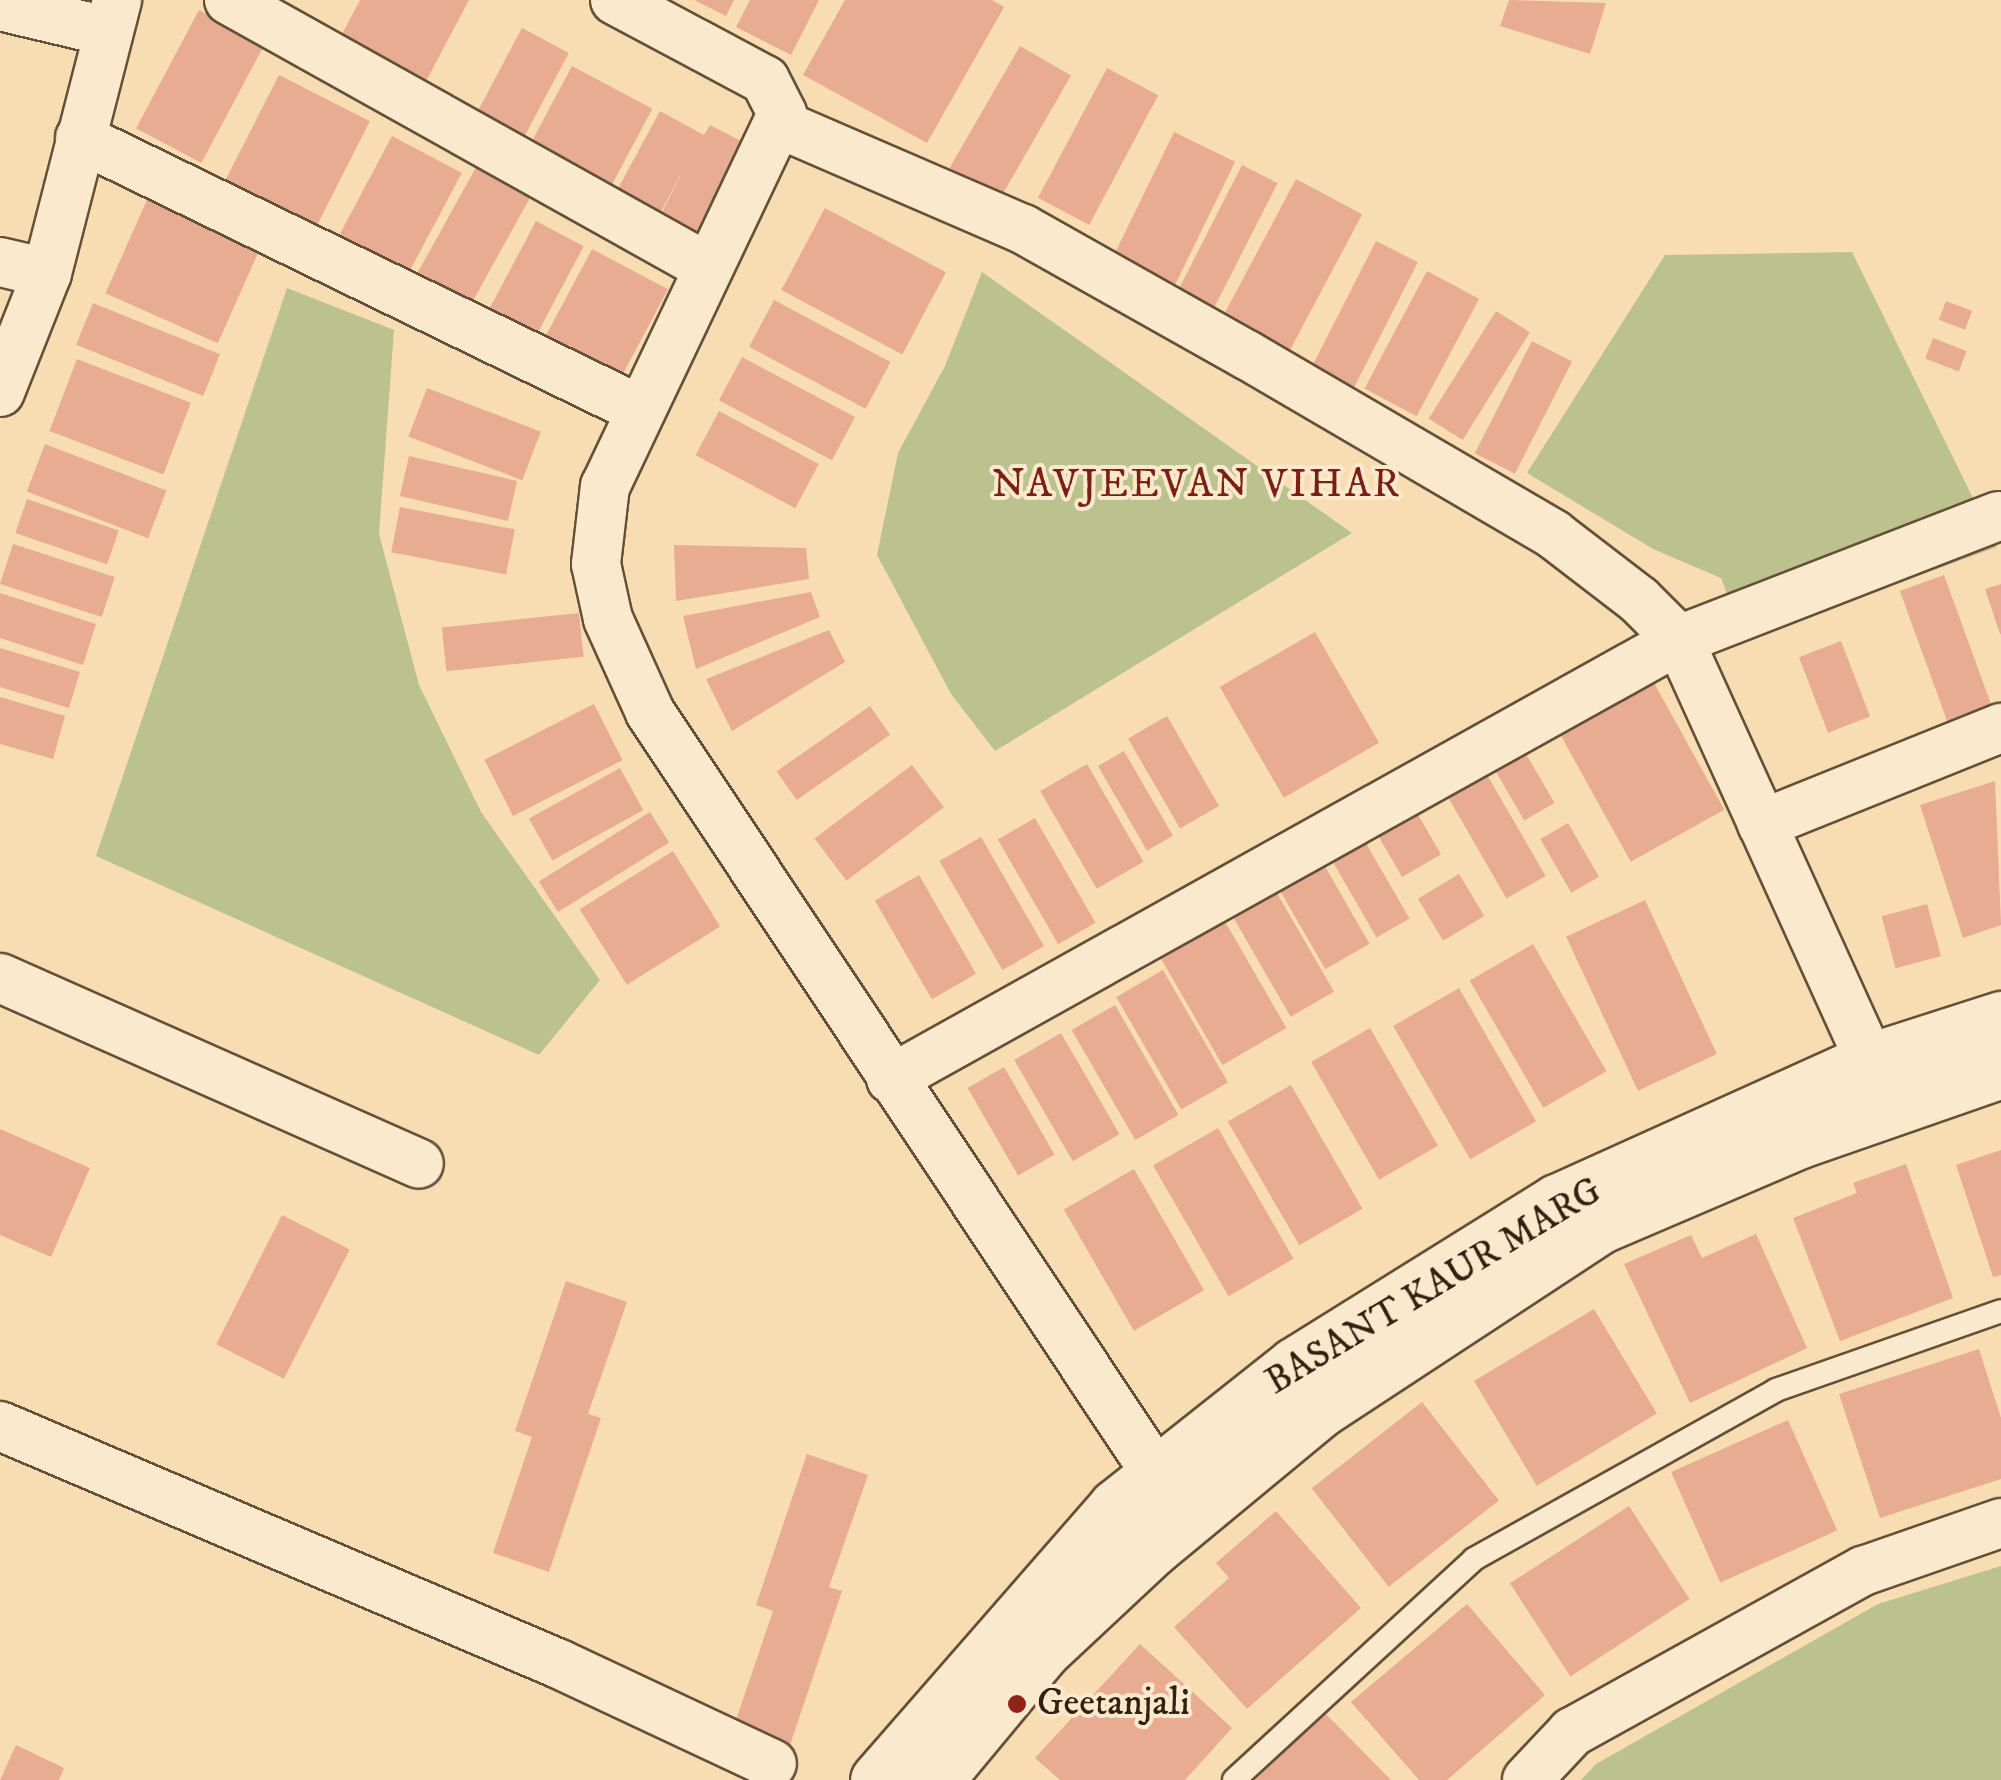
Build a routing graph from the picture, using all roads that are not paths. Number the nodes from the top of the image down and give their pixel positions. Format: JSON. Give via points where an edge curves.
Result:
{"nodes":[{"id":1,"x":229,"y":0,"type":"edge"},
{"id":2,"x":615,"y":0,"type":"edge"},
{"id":3,"x":0,"y":6,"type":"edge"},
{"id":4,"x":112,"y":16,"type":"edge"},
{"id":5,"x":780,"y":124,"type":"junction"},
{"id":6,"x":80,"y":138,"type":"junction"},
{"id":7,"x":0,"y":262,"type":"edge"},
{"id":8,"x":707,"y":267,"type":"junction"},
{"id":9,"x":46,"y":273,"type":"junction"},
{"id":10,"x":0,"y":392,"type":"edge"},
{"id":11,"x":638,"y":409,"type":"junction"},
{"id":12,"x":1999,"y":516,"type":"edge"},
{"id":13,"x":1678,"y":640,"type":"junction"},
{"id":14,"x":2001,"y":728,"type":"edge"},
{"id":15,"x":1762,"y":824,"type":"junction"},
{"id":16,"x":0,"y":978,"type":"edge"},
{"id":17,"x":2001,"y":1019,"type":"edge"},
{"id":18,"x":1870,"y":1062,"type":"junction"},
{"id":19,"x":2001,"y":1070,"type":"edge"},
{"id":20,"x":891,"y":1079,"type":"junction"},
{"id":21,"x":419,"y":1164,"type":"dead end"},
{"id":22,"x":2001,"y":1311,"type":"edge"},
{"id":23,"x":0,"y":1426,"type":"edge"},
{"id":24,"x":1171,"y":1497,"type":"junction"},
{"id":25,"x":2001,"y":1523,"type":"edge"},
{"id":26,"x":772,"y":1764,"type":"dead end"},
{"id":27,"x":947,"y":1775,"type":"edge"},
{"id":28,"x":878,"y":1780,"type":"edge"},
{"id":29,"x":1234,"y":1780,"type":"edge"},
{"id":30,"x":1527,"y":1780,"type":"edge"}],
"edges":[{"from":1,"to":8,"type":"street"},
{"from":2,"to":5,"type":"street","via":[[765,80],[781,103]]},
{"from":3,"to":4,"type":"street"},
{"from":4,"to":6,"type":"street"},
{"from":5,"to":8,"type":"street"},
{"from":5,"to":13,"type":"street","via":[[1023,230],[1264,365],[1552,534],[1639,600]]},
{"from":6,"to":9,"type":"street"},
{"from":6,"to":11,"type":"street"},
{"from":7,"to":9,"type":"street"},
{"from":8,"to":11,"type":"street"},
{"from":9,"to":10,"type":"street"},
{"from":11,"to":20,"type":"street","via":[[605,486],[597,528],[596,564],[608,619],[650,712]]},
{"from":12,"to":13,"type":"street"},
{"from":13,"to":15,"type":"street"},
{"from":13,"to":20,"type":"street"},
{"from":14,"to":15,"type":"street"},
{"from":15,"to":18,"type":"street"},
{"from":16,"to":21,"type":"street"},
{"from":17,"to":18,"type":"main road","name":"BASANT KAUR MARG"},
{"from":18,"to":24,"type":"main road","name":"BASANT KAUR MARG","via":[[1557,1202],[1295,1365]]},
{"from":19,"to":24,"type":"main road","name":"BASANT KAUR MARG","via":[[1800,1140],[1598,1226],[1319,1410]]},
{"from":20,"to":24,"type":"street"},
{"from":22,"to":29,"type":"lane","via":[[1776,1390],[1474,1559]]},
{"from":23,"to":26,"type":"street","via":[[559,1664]]},
{"from":24,"to":27,"type":"main road","name":"BASANT KAUR MARG"},
{"from":24,"to":28,"type":"main road","name":"BASANT KAUR MARG","via":[[1116,1507]]},
{"from":25,"to":30,"type":"street","via":[[1846,1580],[1572,1732]]}]}
